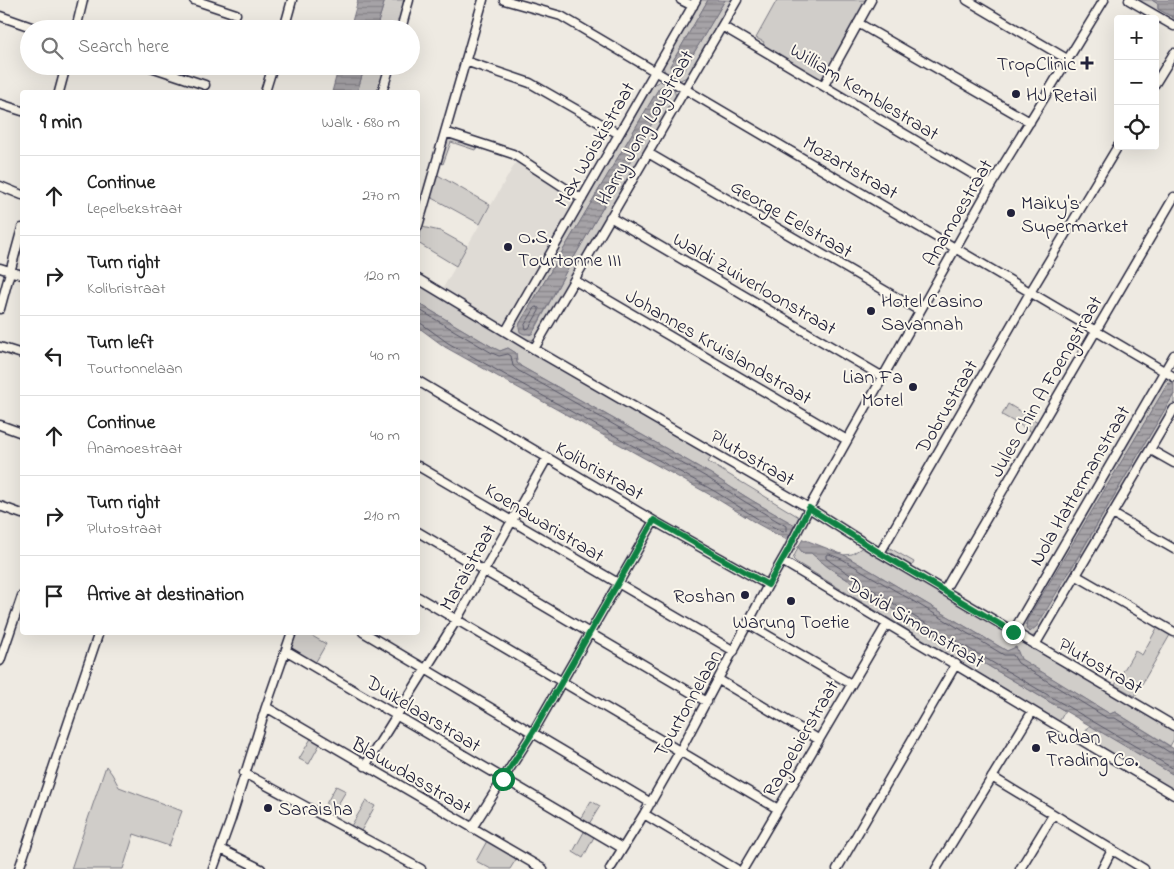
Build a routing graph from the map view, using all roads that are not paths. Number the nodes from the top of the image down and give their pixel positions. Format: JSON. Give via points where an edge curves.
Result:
{"nodes":[{"id":1,"x":83,"y":0,"type":"edge"},
{"id":2,"x":194,"y":0,"type":"edge"},
{"id":3,"x":292,"y":0,"type":"edge"},
{"id":4,"x":409,"y":0,"type":"edge"},
{"id":5,"x":482,"y":0,"type":"edge"},
{"id":6,"x":504,"y":0,"type":"edge"},
{"id":7,"x":681,"y":0,"type":"edge"},
{"id":8,"x":737,"y":0,"type":"edge"},
{"id":9,"x":871,"y":0,"type":"edge"},
{"id":10,"x":967,"y":0,"type":"edge"},
{"id":11,"x":1104,"y":0,"type":"edge"},
{"id":12,"x":1129,"y":0,"type":"edge"},
{"id":13,"x":694,"y":3,"type":"edge"},
{"id":14,"x":236,"y":14,"type":"dead end"},
{"id":15,"x":0,"y":16,"type":"edge"},
{"id":16,"x":78,"y":20,"type":"edge"},
{"id":17,"x":286,"y":20,"type":"edge"},
{"id":18,"x":403,"y":20,"type":"edge"},
{"id":19,"x":858,"y":22,"type":"junction"},
{"id":20,"x":20,"y":23,"type":"edge"},
{"id":21,"x":722,"y":26,"type":"junction"},
{"id":22,"x":1174,"y":26,"type":"edge"},
{"id":23,"x":1174,"y":53,"type":"edge"},
{"id":24,"x":1067,"y":59,"type":"junction"},
{"id":25,"x":465,"y":61,"type":"junction"},
{"id":26,"x":655,"y":72,"type":"junction"},
{"id":27,"x":64,"y":75,"type":"edge"},
{"id":28,"x":175,"y":75,"type":"edge"},
{"id":29,"x":270,"y":75,"type":"edge"},
{"id":30,"x":387,"y":75,"type":"edge"},
{"id":31,"x":1159,"y":77,"type":"edge"},
{"id":32,"x":205,"y":85,"type":"dead end"},
{"id":33,"x":824,"y":85,"type":"junction"},
{"id":34,"x":684,"y":88,"type":"junction"},
{"id":35,"x":60,"y":90,"type":"edge"},
{"id":36,"x":266,"y":90,"type":"edge"},
{"id":37,"x":383,"y":90,"type":"edge"},
{"id":38,"x":0,"y":104,"type":"edge"},
{"id":39,"x":20,"y":110,"type":"edge"},
{"id":40,"x":1030,"y":122,"type":"junction"},
{"id":41,"x":446,"y":132,"type":"junction"},
{"id":42,"x":619,"y":134,"type":"junction"},
{"id":43,"x":1116,"y":150,"type":"edge"},
{"id":44,"x":648,"y":152,"type":"junction"},
{"id":45,"x":991,"y":185,"type":"junction"},
{"id":46,"x":0,"y":186,"type":"edge"},
{"id":47,"x":20,"y":193,"type":"edge"},
{"id":48,"x":1174,"y":197,"type":"edge"},
{"id":49,"x":582,"y":199,"type":"junction"},
{"id":50,"x":610,"y":218,"type":"junction"},
{"id":51,"x":420,"y":219,"type":"edge"},
{"id":52,"x":20,"y":235,"type":"edge"},
{"id":53,"x":956,"y":248,"type":"junction"},
{"id":54,"x":0,"y":268,"type":"edge"},
{"id":55,"x":10,"y":271,"type":"junction"},
{"id":56,"x":20,"y":274,"type":"edge"},
{"id":57,"x":420,"y":280,"type":"edge"},
{"id":58,"x":574,"y":280,"type":"junction"},
{"id":59,"x":1031,"y":291,"type":"junction"},
{"id":60,"x":0,"y":309,"type":"edge"},
{"id":61,"x":920,"y":311,"type":"junction"},
{"id":62,"x":1096,"y":330,"type":"junction"},
{"id":63,"x":506,"y":332,"type":"junction"},
{"id":64,"x":0,"y":347,"type":"edge"},
{"id":65,"x":534,"y":349,"type":"junction"},
{"id":66,"x":20,"y":353,"type":"edge"},
{"id":67,"x":1174,"y":355,"type":"edge"},
{"id":68,"x":1164,"y":371,"type":"junction"},
{"id":69,"x":884,"y":377,"type":"junction"},
{"id":70,"x":1174,"y":377,"type":"edge"},
{"id":71,"x":420,"y":382,"type":"edge"},
{"id":72,"x":1174,"y":409,"type":"edge"},
{"id":73,"x":0,"y":425,"type":"edge"},
{"id":74,"x":20,"y":432,"type":"edge"},
{"id":75,"x":847,"y":440,"type":"junction"},
{"id":76,"x":1151,"y":450,"type":"junction"},
{"id":77,"x":547,"y":458,"type":"junction"},
{"id":78,"x":1174,"y":462,"type":"edge"},
{"id":79,"x":420,"y":467,"type":"edge"},
{"id":80,"x":0,"y":506,"type":"edge"},
{"id":81,"x":809,"y":508,"type":"junction"},
{"id":82,"x":20,"y":513,"type":"edge"},
{"id":83,"x":1113,"y":514,"type":"junction"},
{"id":84,"x":654,"y":520,"type":"junction"},
{"id":85,"x":511,"y":521,"type":"junction"},
{"id":86,"x":420,"y":533,"type":"edge"},
{"id":87,"x":1174,"y":549,"type":"edge"},
{"id":88,"x":788,"y":550,"type":"joint"},
{"id":89,"x":880,"y":553,"type":"junction"},
{"id":90,"x":782,"y":561,"type":"junction"},
{"id":91,"x":483,"y":570,"type":"junction"},
{"id":92,"x":1077,"y":576,"type":"junction"},
{"id":93,"x":618,"y":584,"type":"junction"},
{"id":94,"x":768,"y":585,"type":"junction"},
{"id":95,"x":944,"y":591,"type":"junction"},
{"id":96,"x":420,"y":598,"type":"edge"},
{"id":97,"x":20,"y":602,"type":"edge"},
{"id":98,"x":457,"y":619,"type":"junction"},
{"id":99,"x":748,"y":624,"type":"junction"},
{"id":100,"x":887,"y":624,"type":"junction"},
{"id":101,"x":590,"y":632,"type":"junction"},
{"id":102,"x":1013,"y":632,"type":"junction"},
{"id":103,"x":1174,"y":632,"type":"edge"},
{"id":104,"x":98,"y":635,"type":"edge"},
{"id":105,"x":291,"y":635,"type":"edge"},
{"id":106,"x":368,"y":635,"type":"edge"},
{"id":107,"x":1035,"y":645,"type":"junction"},
{"id":108,"x":286,"y":651,"type":"junction"},
{"id":109,"x":734,"y":651,"type":"junction"},
{"id":110,"x":1,"y":657,"type":"edge"},
{"id":111,"x":956,"y":664,"type":"junction"},
{"id":112,"x":425,"y":668,"type":"junction"},
{"id":113,"x":719,"y":680,"type":"junction"},
{"id":114,"x":561,"y":681,"type":"junction"},
{"id":115,"x":851,"y":684,"type":"junction"},
{"id":116,"x":707,"y":702,"type":"junction"},
{"id":117,"x":266,"y":707,"type":"junction"},
{"id":118,"x":1032,"y":712,"type":"junction"},
{"id":119,"x":396,"y":716,"type":"junction"},
{"id":120,"x":1174,"y":726,"type":"edge"},
{"id":121,"x":533,"y":732,"type":"junction"},
{"id":122,"x":818,"y":740,"type":"junction"},
{"id":123,"x":680,"y":751,"type":"junction"},
{"id":124,"x":364,"y":766,"type":"junction"},
{"id":125,"x":244,"y":774,"type":"junction"},
{"id":126,"x":992,"y":777,"type":"junction"},
{"id":127,"x":503,"y":779,"type":"junction"},
{"id":128,"x":1174,"y":795,"type":"edge"},
{"id":129,"x":651,"y":803,"type":"junction"},
{"id":130,"x":778,"y":809,"type":"junction"},
{"id":131,"x":644,"y":814,"type":"junction"},
{"id":132,"x":1053,"y":815,"type":"junction"},
{"id":133,"x":472,"y":828,"type":"junction"},
{"id":134,"x":622,"y":848,"type":"junction"},
{"id":135,"x":221,"y":849,"type":"junction"},
{"id":136,"x":1112,"y":850,"type":"junction"},
{"id":137,"x":20,"y":869,"type":"edge"},
{"id":138,"x":213,"y":869,"type":"edge"},
{"id":139,"x":261,"y":869,"type":"edge"},
{"id":140,"x":421,"y":869,"type":"edge"},
{"id":141,"x":543,"y":869,"type":"edge"},
{"id":142,"x":610,"y":869,"type":"edge"},
{"id":143,"x":736,"y":869,"type":"edge"},
{"id":144,"x":743,"y":869,"type":"edge"},
{"id":145,"x":837,"y":869,"type":"edge"},
{"id":146,"x":936,"y":869,"type":"edge"},
{"id":147,"x":1020,"y":869,"type":"edge"},
{"id":148,"x":1102,"y":869,"type":"edge"},
{"id":149,"x":1144,"y":869,"type":"edge"}],
"edges":[{"from":1,"to":16,"type":"street"},
{"from":2,"to":14,"type":"street"},
{"from":3,"to":17,"type":"street"},
{"from":4,"to":18,"type":"street"},
{"from":5,"to":25,"type":"street"},
{"from":6,"to":26,"type":"street","name":"Mozartstraat","via":[[561,16]]},
{"from":7,"to":13,"type":"street"},
{"from":8,"to":21,"type":"street","name":"Harry Jong Loystraat"},
{"from":9,"to":19,"type":"street"},
{"from":10,"to":24,"type":"street"},
{"from":11,"to":24,"type":"street","name":"Anamoestraat"},
{"from":12,"to":22,"type":"street"},
{"from":13,"to":26,"type":"street","name":"Max Woiskistraat"},
{"from":15,"to":20,"type":"street"},
{"from":19,"to":33,"type":"street"},
{"from":19,"to":40,"type":"street"},
{"from":21,"to":33,"type":"street","name":"William Kemblestraat"},
{"from":21,"to":34,"type":"street","name":"Harry Jong Loystraat"},
{"from":23,"to":31,"type":"street"},
{"from":24,"to":40,"type":"street","name":"Anamoestraat"},
{"from":25,"to":41,"type":"street"},
{"from":25,"to":42,"type":"street","via":[[530,83]]},
{"from":26,"to":34,"type":"street","name":"Mozartstraat"},
{"from":26,"to":42,"type":"street","name":"Max Woiskistraat"},
{"from":27,"to":35,"type":"street"},
{"from":28,"to":32,"type":"street"},
{"from":29,"to":36,"type":"street"},
{"from":30,"to":37,"type":"street"},
{"from":33,"to":45,"type":"street","name":"William Kemblestraat"},
{"from":34,"to":44,"type":"street","name":"Harry Jong Loystraat"},
{"from":34,"to":53,"type":"street","name":"Mozartstraat"},
{"from":38,"to":39,"type":"street"},
{"from":40,"to":45,"type":"street","name":"Anamoestraat"},
{"from":41,"to":49,"type":"street","via":[[513,154]]},
{"from":41,"to":51,"type":"street"},
{"from":42,"to":49,"type":"street","name":"Max Woiskistraat"},
{"from":43,"to":59,"type":"street","name":"Dobrustraat"},
{"from":44,"to":50,"type":"street","name":"Harry Jong Loystraat"},
{"from":44,"to":61,"type":"street","name":"George Eelstraat"},
{"from":45,"to":53,"type":"street","name":"Anamoestraat"},
{"from":46,"to":47,"type":"street"},
{"from":48,"to":62,"type":"street","name":"Jules Chin A Foengstraat"},
{"from":49,"to":63,"type":"street","name":"Max Woiskistraat"},
{"from":50,"to":58,"type":"street","name":"Harry Jong Loystraat"},
{"from":50,"to":69,"type":"street","name":"Waldi Zuiverloonstraat"},
{"from":52,"to":55,"type":"street"},
{"from":53,"to":59,"type":"street","name":"Mozartstraat"},
{"from":53,"to":61,"type":"street","name":"Anamoestraat"},
{"from":54,"to":55,"type":"street"},
{"from":55,"to":56,"type":"street"},
{"from":55,"to":60,"type":"street"},
{"from":57,"to":63,"type":"street","name":"Plutostraat"},
{"from":58,"to":65,"type":"street","name":"Harry Jong Loystraat"},
{"from":58,"to":75,"type":"street","name":"Johannes Kruislandstraat"},
{"from":59,"to":62,"type":"street","name":"Mozartstraat"},
{"from":59,"to":89,"type":"street","name":"Dobrustraat"},
{"from":61,"to":69,"type":"street","name":"Anamoestraat"},
{"from":62,"to":68,"type":"street","name":"Mozartstraat"},
{"from":62,"to":95,"type":"street","name":"Jules Chin A Foengstraat"},
{"from":63,"to":65,"type":"street","name":"Plutostraat"},
{"from":64,"to":66,"type":"street"},
{"from":65,"to":81,"type":"street","name":"Plutostraat"},
{"from":67,"to":68,"type":"street","name":"Nola Hattermanstraat"},
{"from":68,"to":70,"type":"street","name":"Mozartstraat"},
{"from":68,"to":102,"type":"street","name":"Nola Hattermanstraat"},
{"from":69,"to":75,"type":"street","name":"Anamoestraat"},
{"from":71,"to":77,"type":"street","name":"Kolibristraat"},
{"from":72,"to":76,"type":"street"},
{"from":73,"to":74,"type":"street"},
{"from":75,"to":81,"type":"street","name":"Anamoestraat"},
{"from":76,"to":78,"type":"street"},
{"from":76,"to":83,"type":"street"},
{"from":77,"to":84,"type":"street","name":"Kolibristraat"},
{"from":77,"to":85,"type":"street","name":"Maraistraat"},
{"from":79,"to":85,"type":"street","name":"Koenawaristraat"},
{"from":80,"to":82,"type":"street"},
{"from":81,"to":88,"type":"street","name":"Anamoestraat"},
{"from":81,"to":89,"type":"street","name":"Plutostraat"},
{"from":83,"to":87,"type":"street"},
{"from":83,"to":92,"type":"street"},
{"from":84,"to":93,"type":"street"},
{"from":84,"to":94,"type":"street","name":"Kolibristraat"},
{"from":85,"to":91,"type":"street","name":"Maraistraat"},
{"from":85,"to":93,"type":"street","name":"Koenawaristraat"},
{"from":86,"to":91,"type":"street"},
{"from":88,"to":90,"type":"street","name":"Tourtonnelaan"},
{"from":89,"to":95,"type":"street","name":"Plutostraat"},
{"from":90,"to":94,"type":"street","name":"Tourtonnelaan"},
{"from":90,"to":100,"type":"street","name":"David Simonstraat"},
{"from":91,"to":98,"type":"street","name":"Maraistraat"},
{"from":91,"to":101,"type":"street"},
{"from":92,"to":103,"type":"street"},
{"from":92,"to":107,"type":"street"},
{"from":93,"to":101,"type":"street"},
{"from":93,"to":109,"type":"street","name":"Koenawaristraat"},
{"from":94,"to":99,"type":"street","name":"Tourtonnelaan"},
{"from":95,"to":102,"type":"street","name":"Plutostraat"},
{"from":96,"to":98,"type":"street"},
{"from":97,"to":110,"type":"street"},
{"from":98,"to":112,"type":"street","name":"Maraistraat"},
{"from":98,"to":114,"type":"street"},
{"from":99,"to":109,"type":"street","name":"Tourtonnelaan"},
{"from":99,"to":115,"type":"street"},
{"from":100,"to":111,"type":"street","name":"David Simonstraat"},
{"from":100,"to":115,"type":"street","name":"Ragoebierstraat"},
{"from":101,"to":114,"type":"street"},
{"from":101,"to":116,"type":"street"},
{"from":102,"to":107,"type":"street","name":"Plutostraat"},
{"from":104,"to":137,"type":"street"},
{"from":105,"to":108,"type":"street"},
{"from":106,"to":112,"type":"street"},
{"from":107,"to":120,"type":"street","name":"Plutostraat"},
{"from":108,"to":117,"type":"street"},
{"from":108,"to":119,"type":"street","name":"Duikelaarstraat"},
{"from":109,"to":113,"type":"street","name":"Tourtonnelaan"},
{"from":111,"to":118,"type":"street","name":"David Simonstraat"},
{"from":111,"to":145,"type":"street"},
{"from":112,"to":119,"type":"street","name":"Maraistraat"},
{"from":112,"to":121,"type":"street"},
{"from":113,"to":116,"type":"street","name":"Tourtonnelaan"},
{"from":113,"to":122,"type":"street"},
{"from":114,"to":121,"type":"street"},
{"from":114,"to":123,"type":"street"},
{"from":115,"to":122,"type":"street","name":"Ragoebierstraat"},
{"from":116,"to":123,"type":"street","name":"Tourtonnelaan"},
{"from":117,"to":124,"type":"street","name":"Blauwdasstraat"},
{"from":117,"to":125,"type":"street"},
{"from":118,"to":126,"type":"street"},
{"from":118,"to":128,"type":"street","name":"David Simonstraat"},
{"from":119,"to":124,"type":"street","name":"Maraistraat"},
{"from":119,"to":127,"type":"street","name":"Duikelaarstraat"},
{"from":121,"to":127,"type":"street"},
{"from":121,"to":129,"type":"street"},
{"from":122,"to":130,"type":"street","name":"Ragoebierstraat"},
{"from":123,"to":129,"type":"street","name":"Tourtonnelaan"},
{"from":123,"to":130,"type":"street"},
{"from":124,"to":133,"type":"street","name":"Blauwdasstraat"},
{"from":125,"to":135,"type":"street"},
{"from":125,"to":140,"type":"street"},
{"from":126,"to":132,"type":"street"},
{"from":126,"to":146,"type":"street"},
{"from":127,"to":133,"type":"street"},
{"from":127,"to":134,"type":"street","name":"Duikelaarstraat"},
{"from":129,"to":131,"type":"street","name":"Tourtonnelaan"},
{"from":130,"to":144,"type":"street","name":"Ragoebierstraat"},
{"from":131,"to":134,"type":"street","name":"Tourtonnelaan"},
{"from":131,"to":143,"type":"street"},
{"from":132,"to":136,"type":"street"},
{"from":132,"to":147,"type":"street"},
{"from":133,"to":141,"type":"street","name":"Blauwdasstraat"},
{"from":134,"to":142,"type":"street","name":"Tourtonnelaan"},
{"from":135,"to":138,"type":"street"},
{"from":135,"to":139,"type":"street"},
{"from":136,"to":148,"type":"street"},
{"from":136,"to":149,"type":"street"}]}
